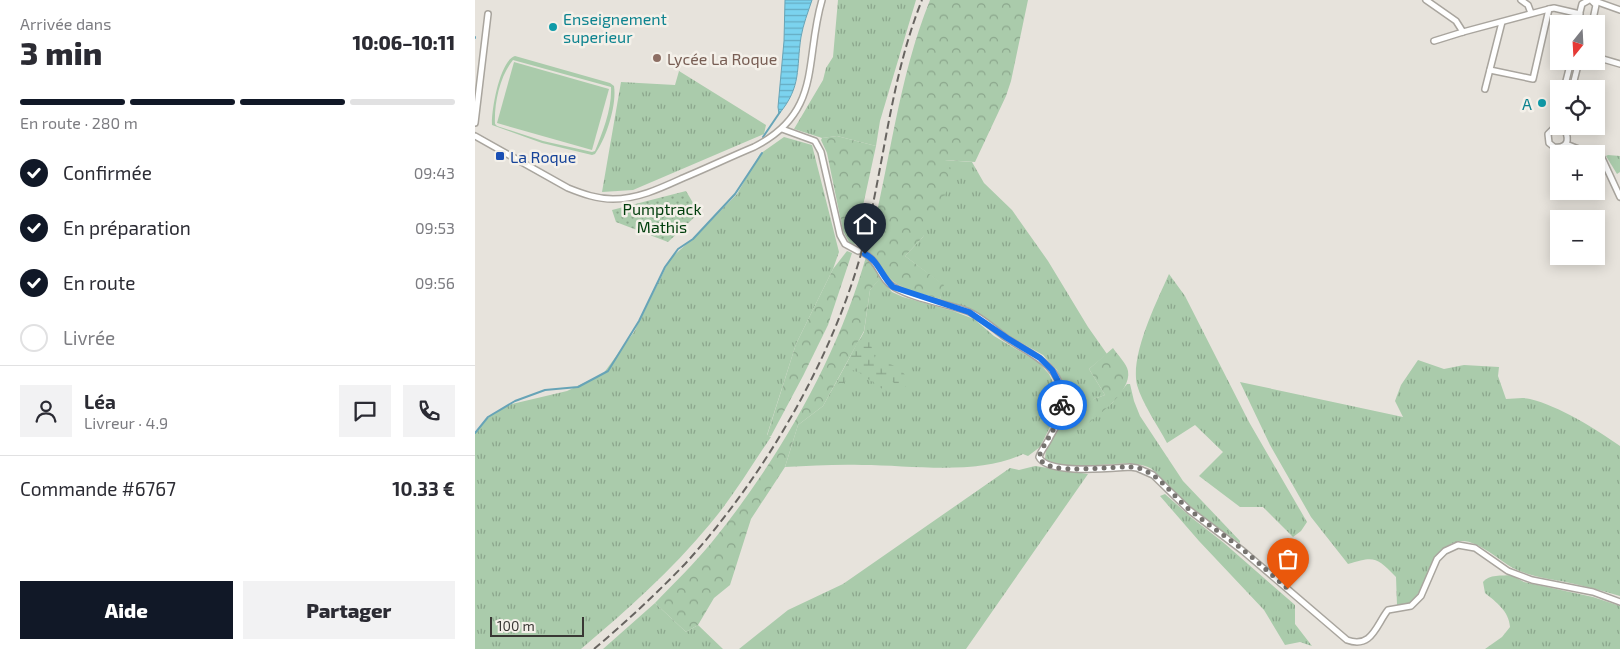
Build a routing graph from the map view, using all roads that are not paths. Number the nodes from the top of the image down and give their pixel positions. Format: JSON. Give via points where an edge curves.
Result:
{"nodes":[{"id":1,"x":823,"y":0,"type":"edge"},
{"id":2,"x":1426,"y":0,"type":"edge"},
{"id":3,"x":1521,"y":0,"type":"edge"},
{"id":4,"x":1591,"y":0,"type":"edge"},
{"id":5,"x":1549,"y":9,"type":"junction"},
{"id":6,"x":1620,"y":10,"type":"edge"},
{"id":7,"x":488,"y":14,"type":"dead end"},
{"id":8,"x":1531,"y":14,"type":"junction"},
{"id":9,"x":1580,"y":14,"type":"joint"},
{"id":10,"x":1594,"y":15,"type":"edge"},
{"id":11,"x":1502,"y":22,"type":"junction"},
{"id":12,"x":1463,"y":32,"type":"junction"},
{"id":13,"x":1434,"y":41,"type":"dead end"},
{"id":14,"x":1605,"y":60,"type":"edge"},
{"id":15,"x":1620,"y":64,"type":"edge"},
{"id":16,"x":1490,"y":70,"type":"junction"},
{"id":17,"x":1485,"y":90,"type":"dead end"},
{"id":18,"x":475,"y":123,"type":"edge"},
{"id":19,"x":782,"y":129,"type":"junction"},
{"id":20,"x":1550,"y":132,"type":"edge"},
{"id":21,"x":1568,"y":135,"type":"edge"},
{"id":22,"x":475,"y":136,"type":"edge"},
{"id":23,"x":1566,"y":144,"type":"joint"},
{"id":24,"x":1605,"y":165,"type":"edge"},
{"id":25,"x":1620,"y":180,"type":"edge"},
{"id":26,"x":1613,"y":184,"type":"junction"},
{"id":27,"x":1620,"y":197,"type":"edge"},
{"id":28,"x":858,"y":251,"type":"dead end"},
{"id":29,"x":865,"y":254,"type":"dead end"},
{"id":30,"x":1620,"y":602,"type":"edge"}],
"edges":[{"from":1,"to":19,"type":"street","via":[[808,84],[794,115]]},
{"from":2,"to":12,"type":"street","via":[[1456,21]]},
{"from":3,"to":8,"type":"street","via":[[1528,5]]},
{"from":4,"to":6,"type":"street"},
{"from":4,"to":9,"type":"street","via":[[1582,4]]},
{"from":4,"to":10,"type":"street","via":[[1596,5]]},
{"from":5,"to":8,"type":"street"},
{"from":5,"to":9,"type":"street"},
{"from":5,"to":16,"type":"street","via":[[1533,80]]},
{"from":7,"to":18,"type":"street"},
{"from":8,"to":11,"type":"street"},
{"from":11,"to":12,"type":"street"},
{"from":11,"to":16,"type":"street"},
{"from":12,"to":13,"type":"street"},
{"from":14,"to":15,"type":"street"},
{"from":16,"to":17,"type":"street"},
{"from":19,"to":22,"type":"street","via":[[754,147],[652,191],[614,199],[598,198],[568,188]]},
{"from":19,"to":28,"type":"street","via":[[815,140],[821,152],[840,235],[845,244]]},
{"from":20,"to":23,"type":"street","via":[[1548,140],[1551,145],[1558,148]]},
{"from":21,"to":23,"type":"street"},
{"from":24,"to":26,"type":"street"},
{"from":25,"to":26,"type":"street"},
{"from":26,"to":27,"type":"street"},
{"from":29,"to":30,"type":"street","via":[[872,257],[885,280],[893,287],[969,312],[1040,358],[1052,370],[1059,383],[1061,411],[1041,452],[1040,461],[1049,466],[1076,468],[1137,468],[1153,475],[1189,510],[1356,645],[1363,645],[1372,637],[1388,610],[1411,606],[1421,596],[1437,559],[1458,545],[1475,548],[1508,571],[1532,580],[1593,592]]}]}
